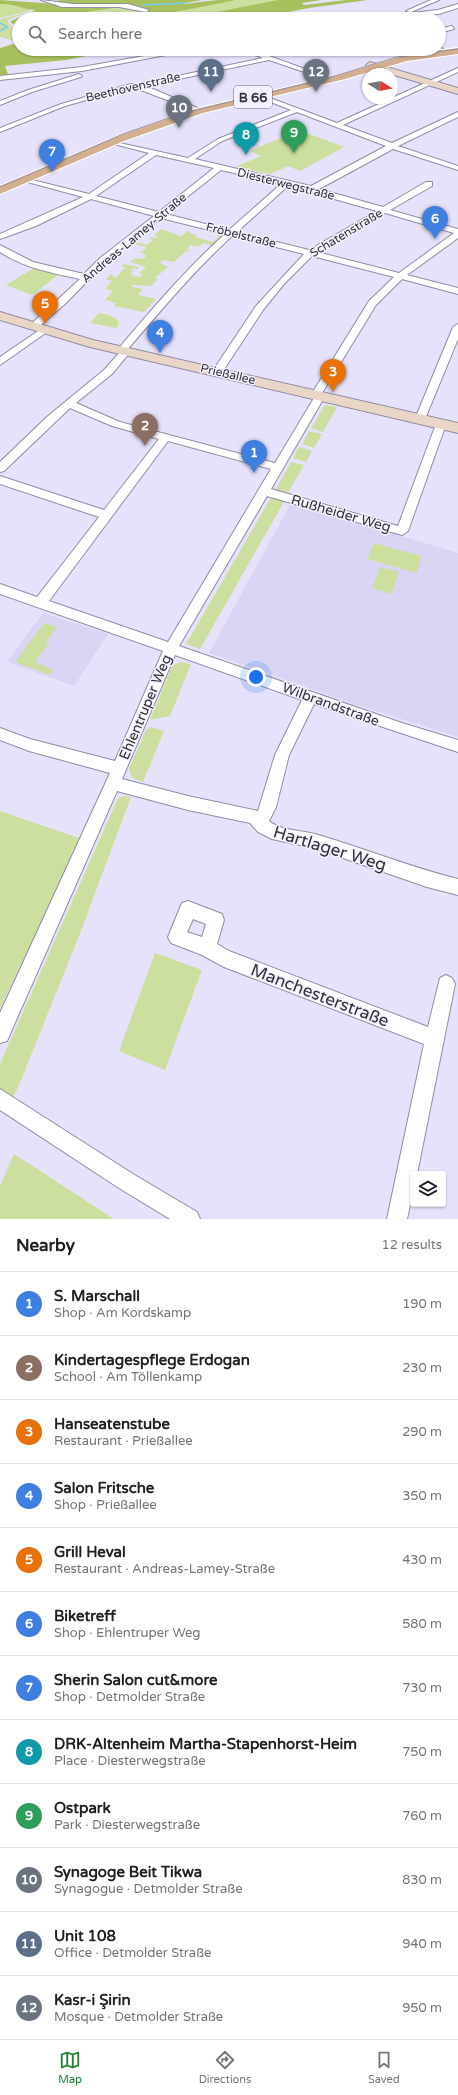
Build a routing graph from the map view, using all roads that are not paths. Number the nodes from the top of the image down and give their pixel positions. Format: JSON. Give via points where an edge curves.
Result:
{"nodes":[{"id":1,"x":44,"y":0,"type":"edge"},
{"id":2,"x":436,"y":0,"type":"edge"},
{"id":3,"x":458,"y":6,"type":"edge"},
{"id":4,"x":146,"y":10,"type":"dead end"},
{"id":5,"x":407,"y":12,"type":"edge"},
{"id":6,"x":441,"y":12,"type":"edge"},
{"id":7,"x":446,"y":13,"type":"edge"},
{"id":8,"x":450,"y":14,"type":"dead end"},
{"id":9,"x":452,"y":28,"type":"dead end"},
{"id":10,"x":446,"y":29,"type":"edge"},
{"id":11,"x":446,"y":50,"type":"edge"},
{"id":12,"x":458,"y":50,"type":"edge"},
{"id":13,"x":446,"y":52,"type":"edge"},
{"id":14,"x":155,"y":56,"type":"edge"},
{"id":15,"x":265,"y":56,"type":"edge"},
{"id":16,"x":397,"y":56,"type":"edge"},
{"id":17,"x":415,"y":56,"type":"edge"},
{"id":18,"x":269,"y":58,"type":"junction"},
{"id":19,"x":104,"y":65,"type":"junction"},
{"id":20,"x":372,"y":66,"type":"junction"},
{"id":21,"x":458,"y":70,"type":"edge"},
{"id":22,"x":0,"y":78,"type":"edge"},
{"id":23,"x":327,"y":78,"type":"junction"},
{"id":24,"x":431,"y":83,"type":"junction"},
{"id":25,"x":139,"y":86,"type":"junction"},
{"id":26,"x":458,"y":91,"type":"edge"},
{"id":27,"x":260,"y":96,"type":"junction"},
{"id":28,"x":0,"y":103,"type":"edge"},
{"id":29,"x":198,"y":110,"type":"junction"},
{"id":30,"x":296,"y":110,"type":"junction"},
{"id":31,"x":458,"y":114,"type":"edge"},
{"id":32,"x":337,"y":125,"type":"junction"},
{"id":33,"x":0,"y":130,"type":"edge"},
{"id":34,"x":109,"y":141,"type":"junction"},
{"id":35,"x":392,"y":146,"type":"junction"},
{"id":36,"x":155,"y":152,"type":"junction"},
{"id":37,"x":189,"y":160,"type":"junction"},
{"id":38,"x":220,"y":167,"type":"junction"},
{"id":39,"x":458,"y":168,"type":"edge"},
{"id":40,"x":21,"y":179,"type":"junction"},
{"id":41,"x":286,"y":183,"type":"junction"},
{"id":42,"x":429,"y":184,"type":"dead end"},
{"id":43,"x":0,"y":186,"type":"edge"},
{"id":44,"x":312,"y":189,"type":"junction"},
{"id":45,"x":0,"y":190,"type":"edge"},
{"id":46,"x":90,"y":197,"type":"junction"},
{"id":47,"x":383,"y":211,"type":"junction"},
{"id":48,"x":160,"y":215,"type":"junction"},
{"id":49,"x":231,"y":233,"type":"junction"},
{"id":50,"x":458,"y":234,"type":"edge"},
{"id":51,"x":0,"y":237,"type":"edge"},
{"id":52,"x":0,"y":248,"type":"edge"},
{"id":53,"x":310,"y":253,"type":"junction"},
{"id":54,"x":401,"y":276,"type":"junction"},
{"id":55,"x":85,"y":278,"type":"junction"},
{"id":56,"x":458,"y":291,"type":"edge"},
{"id":57,"x":0,"y":316,"type":"edge"},
{"id":58,"x":458,"y":327,"type":"edge"},
{"id":59,"x":39,"y":328,"type":"junction"},
{"id":60,"x":124,"y":351,"type":"junction"},
{"id":61,"x":0,"y":362,"type":"edge"},
{"id":62,"x":217,"y":372,"type":"junction"},
{"id":63,"x":318,"y":395,"type":"junction"},
{"id":64,"x":70,"y":404,"type":"junction"},
{"id":65,"x":420,"y":419,"type":"junction"},
{"id":66,"x":441,"y":424,"type":"junction"},
{"id":67,"x":458,"y":428,"type":"edge"},
{"id":68,"x":166,"y":437,"type":"junction"},
{"id":69,"x":278,"y":467,"type":"junction"},
{"id":70,"x":0,"y":468,"type":"edge"},
{"id":71,"x":0,"y":480,"type":"edge"},
{"id":72,"x":263,"y":491,"type":"junction"},
{"id":73,"x":107,"y":515,"type":"junction"},
{"id":74,"x":0,"y":589,"type":"edge"},
{"id":75,"x":40,"y":603,"type":"junction"},
{"id":76,"x":171,"y":648,"type":"junction"},
{"id":77,"x":310,"y":697,"type":"junction"},
{"id":78,"x":0,"y":734,"type":"edge"},
{"id":79,"x":458,"y":746,"type":"edge"},
{"id":80,"x":119,"y":769,"type":"junction"},
{"id":81,"x":113,"y":784,"type":"junction"},
{"id":82,"x":260,"y":822,"type":"junction"},
{"id":83,"x":458,"y":887,"type":"edge"},
{"id":84,"x":207,"y":948,"type":"dead end"},
{"id":85,"x":446,"y":984,"type":"dead end"},
{"id":86,"x":0,"y":1034,"type":"edge"},
{"id":87,"x":434,"y":1039,"type":"junction"},
{"id":88,"x":0,"y":1099,"type":"edge"},
{"id":89,"x":190,"y":1219,"type":"edge"},
{"id":90,"x":397,"y":1219,"type":"edge"}],
"edges":[{"from":1,"to":4,"type":"street","via":[[50,3],[128,6]]},
{"from":2,"to":5,"type":"street"},
{"from":3,"to":6,"type":"street"},
{"from":7,"to":8,"type":"street"},
{"from":9,"to":10,"type":"street"},
{"from":11,"to":12,"type":"main road","number":"B 66"},
{"from":12,"to":13,"type":"main road","number":"B 66"},
{"from":14,"to":19,"type":"street"},
{"from":15,"to":18,"type":"street"},
{"from":16,"to":20,"type":"main road","number":"B 66"},
{"from":17,"to":20,"type":"main road","number":"B 66"},
{"from":18,"to":23,"type":"street"},
{"from":18,"to":25,"type":"street","name":"Beethovenstraße"},
{"from":19,"to":22,"type":"street"},
{"from":19,"to":28,"type":"street","via":[[100,70],[30,90]]},
{"from":20,"to":23,"type":"main road","number":"B 66"},
{"from":20,"to":24,"type":"street"},
{"from":20,"to":27,"type":"main road","number":"B 66","via":[[336,78]]},
{"from":21,"to":24,"type":"street"},
{"from":23,"to":29,"type":"main road","number":"B 66"},
{"from":24,"to":26,"type":"street"},
{"from":24,"to":32,"type":"street"},
{"from":25,"to":29,"type":"street"},
{"from":25,"to":33,"type":"street","name":"Beethovenstraße","via":[[133,85],[67,104]]},
{"from":27,"to":29,"type":"main road","number":"B 66"},
{"from":27,"to":30,"type":"street"},
{"from":29,"to":34,"type":"main road","number":"B 66"},
{"from":30,"to":32,"type":"street"},
{"from":30,"to":37,"type":"street","via":[[220,140]]},
{"from":31,"to":35,"type":"street"},
{"from":32,"to":35,"type":"street"},
{"from":34,"to":36,"type":"street","name":"Diesterwegstraße"},
{"from":34,"to":40,"type":"main road","number":"B 66"},
{"from":35,"to":39,"type":"street"},
{"from":35,"to":44,"type":"street"},
{"from":36,"to":37,"type":"street","name":"Diesterwegstraße"},
{"from":36,"to":46,"type":"street"},
{"from":37,"to":38,"type":"street","name":"Diesterwegstraße"},
{"from":38,"to":41,"type":"street","name":"Diesterwegstraße"},
{"from":38,"to":48,"type":"street","name":"Andreas-Lamey-Straße"},
{"from":40,"to":43,"type":"main road","number":"B 66"},
{"from":40,"to":45,"type":"main road","number":"B 66"},
{"from":40,"to":46,"type":"street","name":"Fröbelstraße"},
{"from":41,"to":44,"type":"street","name":"Diesterwegstraße"},
{"from":41,"to":49,"type":"street"},
{"from":42,"to":47,"type":"street","name":"Schatenstraße"},
{"from":44,"to":47,"type":"street","name":"Diesterwegstraße"},
{"from":46,"to":48,"type":"street","name":"Fröbelstraße"},
{"from":46,"to":51,"type":"street"},
{"from":47,"to":50,"type":"street","name":"Diesterwegstraße"},
{"from":47,"to":53,"type":"street","name":"Schatenstraße"},
{"from":48,"to":49,"type":"street","name":"Fröbelstraße"},
{"from":48,"to":55,"type":"street","name":"Andreas-Lamey-Straße"},
{"from":49,"to":53,"type":"street","name":"Fröbelstraße"},
{"from":49,"to":60,"type":"street","via":[[174,289]]},
{"from":50,"to":54,"type":"street","name":"Ehlentruper Weg"},
{"from":52,"to":55,"type":"street","via":[[26,263]]},
{"from":53,"to":54,"type":"street","name":"Fröbelstraße"},
{"from":53,"to":62,"type":"street","name":"Schatenstraße","via":[[259,308]]},
{"from":54,"to":56,"type":"street","name":"Fröbelstraße"},
{"from":54,"to":63,"type":"street","name":"Ehlentruper Weg","via":[[372,303]]},
{"from":55,"to":59,"type":"street","name":"Andreas-Lamey-Straße"},
{"from":57,"to":59,"type":"street","name":"Prießallee"},
{"from":58,"to":65,"type":"street"},
{"from":59,"to":60,"type":"street","name":"Prießallee"},
{"from":59,"to":61,"type":"street","name":"Andreas-Lamey-Straße"},
{"from":60,"to":62,"type":"street","name":"Prießallee"},
{"from":60,"to":64,"type":"street","via":[[108,372]]},
{"from":62,"to":63,"type":"street","name":"Prießallee"},
{"from":63,"to":65,"type":"street","name":"Prießallee"},
{"from":63,"to":69,"type":"street","name":"Ehlentruper Weg"},
{"from":64,"to":68,"type":"street","via":[[116,424]]},
{"from":64,"to":70,"type":"street"},
{"from":65,"to":66,"type":"street","name":"Prießallee"},
{"from":66,"to":67,"type":"street","name":"Prießallee"},
{"from":66,"to":72,"type":"street","name":"Rußheider Weg","via":[[402,531]]},
{"from":68,"to":69,"type":"street"},
{"from":68,"to":73,"type":"street"},
{"from":69,"to":72,"type":"street","name":"Ehlentruper Weg"},
{"from":71,"to":73,"type":"street"},
{"from":72,"to":76,"type":"street","name":"Ehlentruper Weg"},
{"from":73,"to":75,"type":"street"},
{"from":74,"to":75,"type":"street","name":"Wilbrandstraße"},
{"from":75,"to":76,"type":"street","name":"Wilbrandstraße"},
{"from":76,"to":77,"type":"street","name":"Wilbrandstraße"},
{"from":76,"to":80,"type":"street","name":"Ehlentruper Weg"},
{"from":77,"to":79,"type":"street","name":"Wilbrandstraße"},
{"from":77,"to":82,"type":"street","via":[[282,755],[268,807]]},
{"from":78,"to":80,"type":"street","via":[[29,745]]},
{"from":80,"to":81,"type":"street","name":"Ehlentruper Weg"},
{"from":81,"to":82,"type":"street","name":"Hartlager Weg","via":[[247,815]]},
{"from":81,"to":86,"type":"street","name":"Ehlentruper Weg"},
{"from":82,"to":83,"type":"street","name":"Hartlager Weg","via":[[272,832],[321,843],[426,879]]},
{"from":84,"to":87,"type":"street","name":"Manchesterstraße","via":[[224,958]]},
{"from":85,"to":87,"type":"street"},
{"from":87,"to":90,"type":"street"},
{"from":88,"to":89,"type":"street","via":[[126,1181]]}]}
